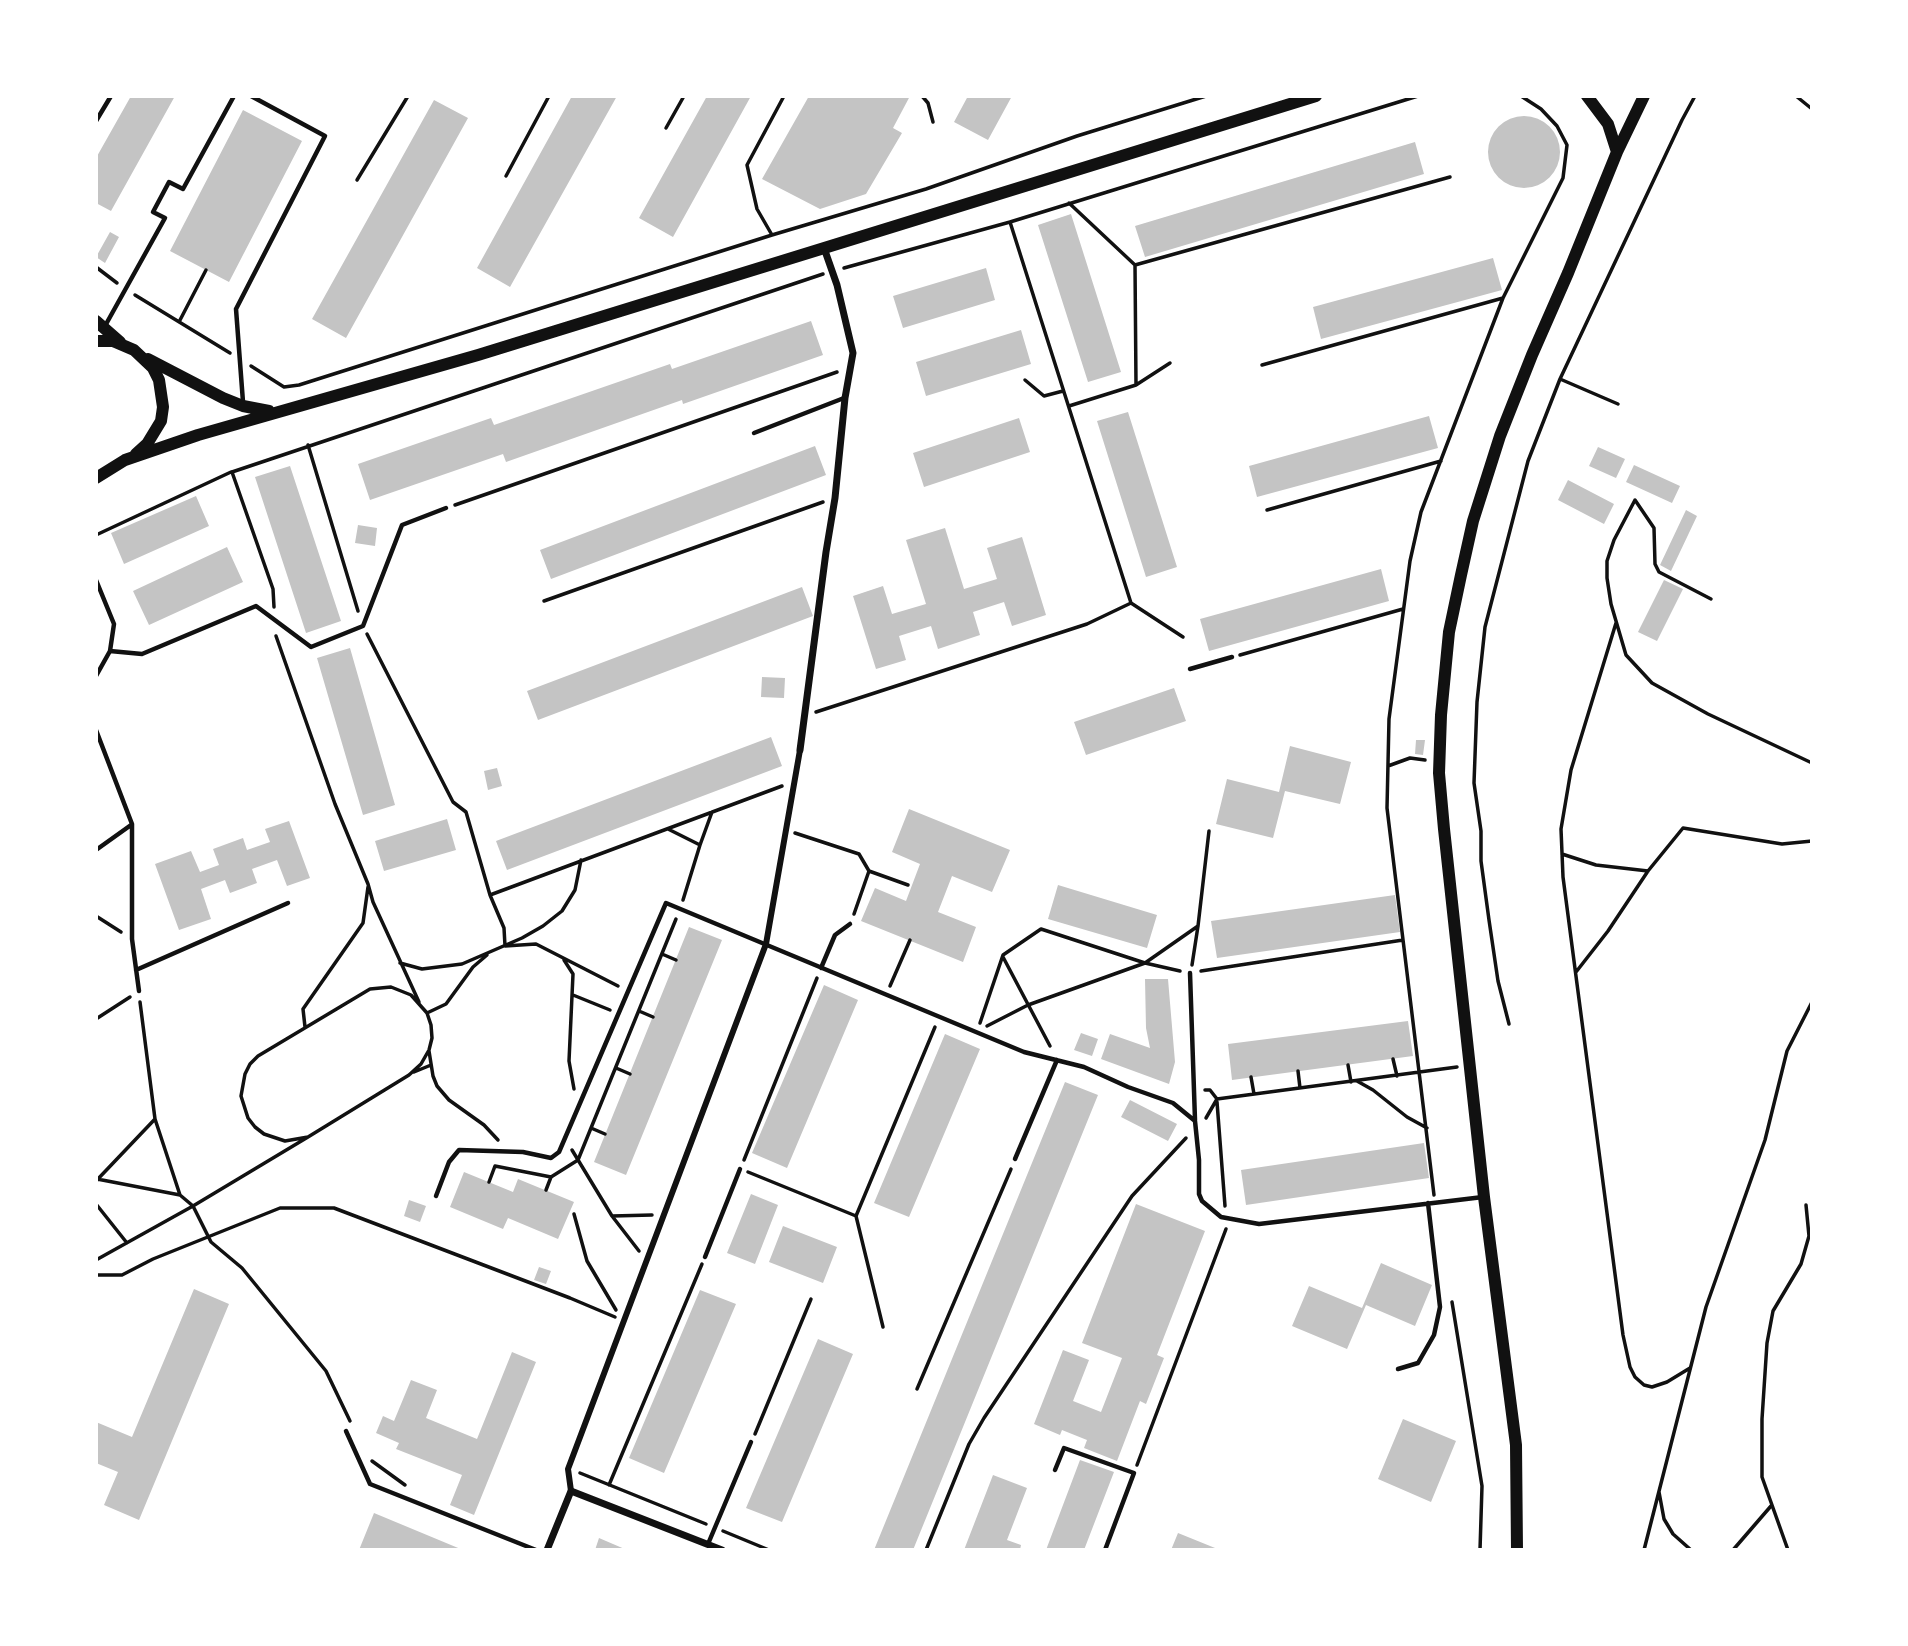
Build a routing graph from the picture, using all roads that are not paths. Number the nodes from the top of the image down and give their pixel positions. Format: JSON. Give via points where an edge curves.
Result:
{"nodes":[{"id":1,"x":111,"y":96,"type":"edge"},
{"id":2,"x":234,"y":96,"type":"edge"},
{"id":3,"x":251,"y":96,"type":"edge"},
{"id":4,"x":1315,"y":96,"type":"edge"},
{"id":5,"x":1587,"y":96,"type":"edge"},
{"id":6,"x":1644,"y":96,"type":"edge"},
{"id":7,"x":96,"y":121,"type":"edge"},
{"id":8,"x":1618,"y":152,"type":"junction"},
{"id":9,"x":824,"y":248,"type":"junction"},
{"id":10,"x":100,"y":324,"type":"edge"},
{"id":11,"x":96,"y":341,"type":"edge"},
{"id":12,"x":123,"y":344,"type":"junction"},
{"id":13,"x":144,"y":357,"type":"junction"},
{"id":14,"x":845,"y":398,"type":"junction"},
{"id":15,"x":243,"y":406,"type":"junction"},
{"id":16,"x":276,"y":412,"type":"junction"},
{"id":17,"x":754,"y":433,"type":"dead end"},
{"id":18,"x":125,"y":460,"type":"junction"},
{"id":19,"x":96,"y":465,"type":"edge"},
{"id":20,"x":96,"y":478,"type":"edge"},
{"id":21,"x":446,"y":508,"type":"road end"},
{"id":22,"x":96,"y":580,"type":"edge"},
{"id":23,"x":110,"y":651,"type":"junction"},
{"id":24,"x":1232,"y":657,"type":"road end"},
{"id":25,"x":1190,"y":669,"type":"dead end"},
{"id":26,"x":96,"y":676,"type":"edge"},
{"id":27,"x":96,"y":730,"type":"edge"},
{"id":28,"x":800,"y":750,"type":"joint"},
{"id":29,"x":132,"y":824,"type":"junction"},
{"id":30,"x":96,"y":850,"type":"edge"},
{"id":31,"x":288,"y":903,"type":"dead end"},
{"id":32,"x":850,"y":924,"type":"road end"},
{"id":33,"x":766,"y":944,"type":"junction"},
{"id":34,"x":821,"y":968,"type":"junction"},
{"id":35,"x":136,"y":970,"type":"junction"},
{"id":36,"x":1190,"y":973,"type":"road end"},
{"id":37,"x":139,"y":991,"type":"road end"},
{"id":38,"x":1057,"y":1060,"type":"junction"},
{"id":39,"x":1195,"y":1121,"type":"junction"},
{"id":40,"x":1015,"y":1159,"type":"road end"},
{"id":41,"x":740,"y":1169,"type":"road end"},
{"id":42,"x":436,"y":1196,"type":"dead end"},
{"id":43,"x":1484,"y":1197,"type":"junction"},
{"id":44,"x":1428,"y":1203,"type":"junction"},
{"id":45,"x":705,"y":1257,"type":"road end"},
{"id":46,"x":1398,"y":1369,"type":"dead end"},
{"id":47,"x":346,"y":1430,"type":"dead end"},
{"id":48,"x":751,"y":1442,"type":"road end"},
{"id":49,"x":1055,"y":1470,"type":"dead end"},
{"id":50,"x":571,"y":1491,"type":"junction"},
{"id":51,"x":708,"y":1544,"type":"junction"},
{"id":52,"x":536,"y":1550,"type":"edge"},
{"id":53,"x":547,"y":1550,"type":"edge"},
{"id":54,"x":722,"y":1550,"type":"edge"},
{"id":55,"x":1105,"y":1550,"type":"edge"},
{"id":56,"x":1517,"y":1550,"type":"edge"}],
"edges":[{"from":1,"to":7,"type":"lane"},
{"from":2,"to":10,"type":"lane","via":[[183,189],[169,182],[153,212],[165,218],[125,290]]},
{"from":3,"to":15,"type":"lane","via":[[326,136],[236,309]]},
{"from":4,"to":9,"type":"street"},
{"from":5,"to":8,"type":"street","via":[[1608,124]]},
{"from":6,"to":8,"type":"street"},
{"from":8,"to":43,"type":"street","via":[[1500,436],[1473,521],[1449,632],[1440,773]]},
{"from":9,"to":14,"type":"street","via":[[853,353]]},
{"from":9,"to":16,"type":"street"},
{"from":10,"to":12,"type":"street"},
{"from":11,"to":12,"type":"street"},
{"from":12,"to":13,"type":"street"},
{"from":13,"to":15,"type":"street"},
{"from":13,"to":18,"type":"street","via":[[159,380],[163,407],[148,444]]},
{"from":14,"to":17,"type":"lane"},
{"from":14,"to":28,"type":"street"},
{"from":15,"to":16,"type":"street"},
{"from":16,"to":18,"type":"street"},
{"from":18,"to":19,"type":"street"},
{"from":18,"to":20,"type":"street"},
{"from":21,"to":23,"type":"lane","via":[[402,525],[363,626],[311,647],[256,606],[142,654]]},
{"from":22,"to":23,"type":"lane","via":[[114,624]]},
{"from":23,"to":26,"type":"lane"},
{"from":24,"to":25,"type":"lane"},
{"from":27,"to":29,"type":"lane"},
{"from":28,"to":33,"type":"street"},
{"from":29,"to":30,"type":"lane"},
{"from":29,"to":35,"type":"lane"},
{"from":31,"to":35,"type":"lane"},
{"from":32,"to":34,"type":"lane","via":[[835,935]]},
{"from":33,"to":34,"type":"lane"},
{"from":33,"to":42,"type":"lane","via":[[666,903],[559,1152],[551,1158],[459,1150],[449,1162]]},
{"from":33,"to":50,"type":"street","via":[[568,1469]]},
{"from":34,"to":38,"type":"lane","via":[[1024,1052]]},
{"from":35,"to":37,"type":"lane"},
{"from":36,"to":39,"type":"lane"},
{"from":38,"to":39,"type":"lane","via":[[1173,1103]]},
{"from":38,"to":40,"type":"lane"},
{"from":39,"to":44,"type":"lane","via":[[1199,1194],[1213,1211],[1229,1220],[1259,1224]]},
{"from":41,"to":45,"type":"lane"},
{"from":43,"to":44,"type":"lane"},
{"from":43,"to":56,"type":"street","via":[[1516,1445]]},
{"from":44,"to":46,"type":"lane","via":[[1440,1307],[1434,1335],[1418,1363]]},
{"from":47,"to":52,"type":"lane","via":[[370,1484]]},
{"from":48,"to":51,"type":"lane"},
{"from":49,"to":55,"type":"lane","via":[[1065,1448],[1134,1473]]},
{"from":50,"to":51,"type":"street"},
{"from":50,"to":53,"type":"street"},
{"from":51,"to":54,"type":"street"}]}
